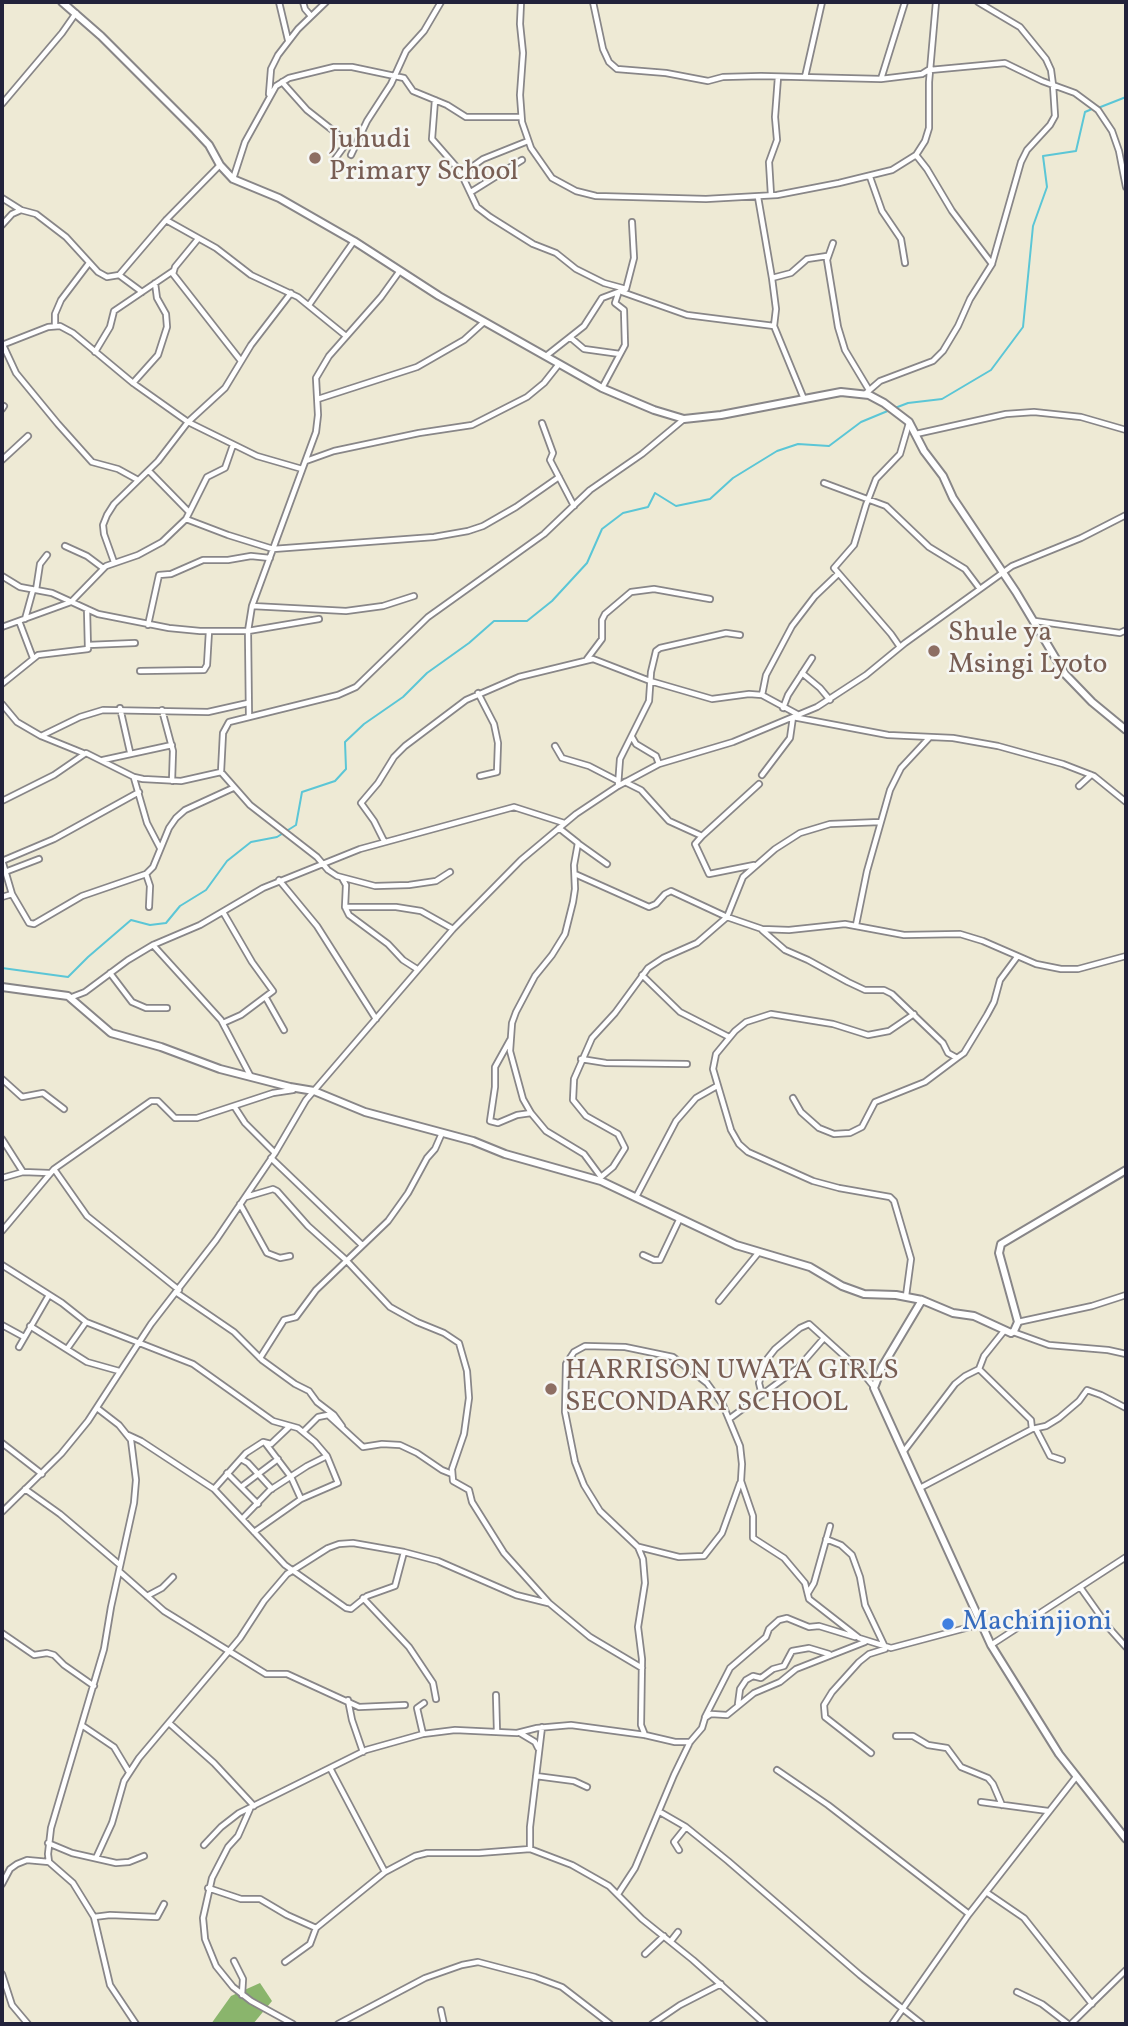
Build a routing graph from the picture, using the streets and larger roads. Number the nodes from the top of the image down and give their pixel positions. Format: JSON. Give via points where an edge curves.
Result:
{"nodes":[{"id":1,"x":62,"y":2,"type":"edge"},
{"id":2,"x":279,"y":2,"type":"edge"},
{"id":3,"x":303,"y":2,"type":"edge"},
{"id":4,"x":326,"y":2,"type":"edge"},
{"id":5,"x":441,"y":2,"type":"edge"},
{"id":6,"x":521,"y":2,"type":"edge"},
{"id":7,"x":593,"y":2,"type":"edge"},
{"id":8,"x":822,"y":2,"type":"edge"},
{"id":9,"x":905,"y":2,"type":"edge"},
{"id":10,"x":936,"y":2,"type":"edge"},
{"id":11,"x":978,"y":2,"type":"edge"},
{"id":12,"x":76,"y":13,"type":"junction"},
{"id":13,"x":311,"y":16,"type":"junction"},
{"id":14,"x":288,"y":40,"type":"junction"},
{"id":15,"x":930,"y":70,"type":"junction"},
{"id":16,"x":778,"y":76,"type":"junction"},
{"id":17,"x":805,"y":77,"type":"junction"},
{"id":18,"x":394,"y":78,"type":"junction"},
{"id":19,"x":881,"y":79,"type":"junction"},
{"id":20,"x":282,"y":82,"type":"junction"},
{"id":21,"x":1053,"y":85,"type":"junction"},
{"id":22,"x":268,"y":99,"type":"junction"},
{"id":23,"x":435,"y":100,"type":"junction"},
{"id":24,"x":2,"y":104,"type":"edge"},
{"id":25,"x":522,"y":117,"type":"junction"},
{"id":26,"x":528,"y":141,"type":"junction"},
{"id":27,"x":351,"y":155,"type":"dead end"},
{"id":28,"x":916,"y":155,"type":"junction"},
{"id":29,"x":335,"y":159,"type":"dead end"},
{"id":30,"x":1124,"y":159,"type":"edge"},
{"id":31,"x":522,"y":160,"type":"dead end"},
{"id":32,"x":220,"y":165,"type":"junction"},
{"id":33,"x":462,"y":174,"type":"junction"},
{"id":34,"x":870,"y":177,"type":"junction"},
{"id":35,"x":233,"y":179,"type":"junction"},
{"id":36,"x":1126,"y":187,"type":"edge"},
{"id":37,"x":471,"y":192,"type":"junction"},
{"id":38,"x":771,"y":195,"type":"junction"},
{"id":39,"x":758,"y":197,"type":"junction"},
{"id":40,"x":2,"y":198,"type":"edge"},
{"id":41,"x":21,"y":210,"type":"junction"},
{"id":42,"x":166,"y":220,"type":"junction"},
{"id":43,"x":632,"y":222,"type":"dead end"},
{"id":44,"x":2,"y":225,"type":"edge"},
{"id":45,"x":198,"y":239,"type":"junction"},
{"id":46,"x":354,"y":241,"type":"junction"},
{"id":47,"x":833,"y":243,"type":"dead end"},
{"id":48,"x":827,"y":256,"type":"junction"},
{"id":49,"x":89,"y":263,"type":"junction"},
{"id":50,"x":905,"y":263,"type":"dead end"},
{"id":51,"x":992,"y":264,"type":"junction"},
{"id":52,"x":173,"y":271,"type":"junction"},
{"id":53,"x":399,"y":272,"type":"junction"},
{"id":54,"x":119,"y":275,"type":"junction"},
{"id":55,"x":772,"y":278,"type":"junction"},
{"id":56,"x":155,"y":282,"type":"junction"},
{"id":57,"x":142,"y":292,"type":"junction"},
{"id":58,"x":622,"y":292,"type":"junction"},
{"id":59,"x":290,"y":293,"type":"junction"},
{"id":60,"x":309,"y":305,"type":"junction"},
{"id":61,"x":484,"y":322,"type":"junction"},
{"id":62,"x":54,"y":326,"type":"junction"},
{"id":63,"x":774,"y":326,"type":"junction"},
{"id":64,"x":346,"y":337,"type":"junction"},
{"id":65,"x":571,"y":338,"type":"junction"},
{"id":66,"x":2,"y":345,"type":"edge"},
{"id":67,"x":95,"y":352,"type":"junction"},
{"id":68,"x":620,"y":354,"type":"junction"},
{"id":69,"x":546,"y":356,"type":"junction"},
{"id":70,"x":241,"y":360,"type":"junction"},
{"id":71,"x":559,"y":364,"type":"junction"},
{"id":72,"x":133,"y":383,"type":"junction"},
{"id":73,"x":602,"y":388,"type":"junction"},
{"id":74,"x":867,"y":392,"type":"junction"},
{"id":75,"x":804,"y":399,"type":"junction"},
{"id":76,"x":318,"y":400,"type":"junction"},
{"id":77,"x":684,"y":419,"type":"junction"},
{"id":78,"x":188,"y":422,"type":"junction"},
{"id":79,"x":909,"y":422,"type":"junction"},
{"id":80,"x":542,"y":423,"type":"dead end"},
{"id":81,"x":1126,"y":430,"type":"edge"},
{"id":82,"x":916,"y":434,"type":"junction"},
{"id":83,"x":29,"y":436,"type":"dead end"},
{"id":84,"x":233,"y":445,"type":"junction"},
{"id":85,"x":2,"y":460,"type":"edge"},
{"id":86,"x":306,"y":461,"type":"junction"},
{"id":87,"x":302,"y":469,"type":"junction"},
{"id":88,"x":149,"y":471,"type":"junction"},
{"id":89,"x":559,"y":477,"type":"junction"},
{"id":90,"x":138,"y":480,"type":"junction"},
{"id":91,"x":824,"y":483,"type":"dead end"},
{"id":92,"x":869,"y":498,"type":"junction"},
{"id":93,"x":574,"y":506,"type":"junction"},
{"id":94,"x":189,"y":512,"type":"junction"},
{"id":95,"x":1126,"y":515,"type":"edge"},
{"id":96,"x":186,"y":519,"type":"junction"},
{"id":97,"x":65,"y":546,"type":"dead end"},
{"id":98,"x":273,"y":549,"type":"junction"},
{"id":99,"x":47,"y":555,"type":"dead end"},
{"id":100,"x":270,"y":558,"type":"junction"},
{"id":101,"x":114,"y":562,"type":"junction"},
{"id":102,"x":103,"y":568,"type":"junction"},
{"id":103,"x":1003,"y":572,"type":"junction"},
{"id":104,"x":838,"y":574,"type":"junction"},
{"id":105,"x":2,"y":576,"type":"edge"},
{"id":106,"x":979,"y":589,"type":"junction"},
{"id":107,"x":35,"y":590,"type":"junction"},
{"id":108,"x":414,"y":596,"type":"dead end"},
{"id":109,"x":710,"y":599,"type":"dead end"},
{"id":110,"x":71,"y":602,"type":"junction"},
{"id":111,"x":252,"y":606,"type":"junction"},
{"id":112,"x":87,"y":609,"type":"junction"},
{"id":113,"x":319,"y":619,"type":"dead end"},
{"id":114,"x":22,"y":620,"type":"junction"},
{"id":115,"x":1033,"y":620,"type":"junction"},
{"id":116,"x":148,"y":625,"type":"junction"},
{"id":117,"x":2,"y":627,"type":"edge"},
{"id":118,"x":1126,"y":630,"type":"edge"},
{"id":119,"x":209,"y":631,"type":"junction"},
{"id":120,"x":247,"y":631,"type":"junction"},
{"id":121,"x":1120,"y":633,"type":"junction"},
{"id":122,"x":740,"y":635,"type":"dead end"},
{"id":123,"x":1126,"y":637,"type":"edge"},
{"id":124,"x":135,"y":643,"type":"dead end"},
{"id":125,"x":88,"y":645,"type":"junction"},
{"id":126,"x":900,"y":647,"type":"junction"},
{"id":127,"x":33,"y":658,"type":"junction"},
{"id":128,"x":812,"y":658,"type":"dead end"},
{"id":129,"x":587,"y":659,"type":"junction"},
{"id":130,"x":141,"y":671,"type":"dead end"},
{"id":131,"x":802,"y":673,"type":"junction"},
{"id":132,"x":650,"y":681,"type":"junction"},
{"id":133,"x":2,"y":684,"type":"edge"},
{"id":134,"x":478,"y":693,"type":"junction"},
{"id":135,"x":762,"y":695,"type":"junction"},
{"id":136,"x":830,"y":700,"type":"junction"},
{"id":137,"x":248,"y":703,"type":"junction"},
{"id":138,"x":2,"y":704,"type":"edge"},
{"id":139,"x":120,"y":708,"type":"junction"},
{"id":140,"x":783,"y":708,"type":"junction"},
{"id":141,"x":162,"y":710,"type":"junction"},
{"id":142,"x":796,"y":716,"type":"junction"},
{"id":143,"x":249,"y":717,"type":"junction"},
{"id":144,"x":1126,"y":730,"type":"edge"},
{"id":145,"x":41,"y":736,"type":"junction"},
{"id":146,"x":632,"y":737,"type":"junction"},
{"id":147,"x":930,"y":737,"type":"junction"},
{"id":148,"x":172,"y":745,"type":"junction"},
{"id":149,"x":555,"y":746,"type":"dead end"},
{"id":150,"x":130,"y":752,"type":"junction"},
{"id":151,"x":84,"y":753,"type":"junction"},
{"id":152,"x":103,"y":760,"type":"junction"},
{"id":153,"x":659,"y":764,"type":"junction"},
{"id":154,"x":221,"y":772,"type":"junction"},
{"id":155,"x":762,"y":775,"type":"dead end"},
{"id":156,"x":1091,"y":775,"type":"junction"},
{"id":157,"x":480,"y":776,"type":"dead end"},
{"id":158,"x":134,"y":777,"type":"junction"},
{"id":159,"x":172,"y":781,"type":"junction"},
{"id":160,"x":620,"y":783,"type":"junction"},
{"id":161,"x":760,"y":784,"type":"dead end"},
{"id":162,"x":1079,"y":786,"type":"dead end"},
{"id":163,"x":233,"y":788,"type":"junction"},
{"id":164,"x":139,"y":792,"type":"junction"},
{"id":165,"x":2,"y":801,"type":"edge"},
{"id":166,"x":1126,"y":802,"type":"edge"},
{"id":167,"x":880,"y":822,"type":"junction"},
{"id":168,"x":565,"y":823,"type":"junction"},
{"id":169,"x":559,"y":828,"type":"junction"},
{"id":170,"x":702,"y":836,"type":"junction"},
{"id":171,"x":384,"y":841,"type":"junction"},
{"id":172,"x":578,"y":843,"type":"junction"},
{"id":173,"x":160,"y":849,"type":"junction"},
{"id":174,"x":39,"y":859,"type":"dead end"},
{"id":175,"x":2,"y":861,"type":"edge"},
{"id":176,"x":323,"y":862,"type":"junction"},
{"id":177,"x":607,"y":864,"type":"dead end"},
{"id":178,"x":755,"y":865,"type":"junction"},
{"id":179,"x":5,"y":872,"type":"junction"},
{"id":180,"x":450,"y":872,"type":"dead end"},
{"id":181,"x":146,"y":874,"type":"junction"},
{"id":182,"x":575,"y":874,"type":"junction"},
{"id":183,"x":341,"y":877,"type":"junction"},
{"id":184,"x":279,"y":880,"type":"junction"},
{"id":185,"x":12,"y":894,"type":"junction"},
{"id":186,"x":2,"y":897,"type":"edge"},
{"id":187,"x":149,"y":907,"type":"dead end"},
{"id":188,"x":345,"y":907,"type":"junction"},
{"id":189,"x":223,"y":912,"type":"junction"},
{"id":190,"x":727,"y":917,"type":"junction"},
{"id":191,"x":856,"y":925,"type":"junction"},
{"id":192,"x":453,"y":929,"type":"junction"},
{"id":193,"x":762,"y":929,"type":"junction"},
{"id":194,"x":153,"y":945,"type":"junction"},
{"id":195,"x":1126,"y":956,"type":"edge"},
{"id":196,"x":1017,"y":957,"type":"junction"},
{"id":197,"x":417,"y":969,"type":"junction"},
{"id":198,"x":110,"y":973,"type":"junction"},
{"id":199,"x":642,"y":975,"type":"junction"},
{"id":200,"x":2,"y":987,"type":"edge"},
{"id":201,"x":72,"y":997,"type":"junction"},
{"id":202,"x":265,"y":998,"type":"junction"},
{"id":203,"x":167,"y":1008,"type":"dead end"},
{"id":204,"x":914,"y":1014,"type":"junction"},
{"id":205,"x":376,"y":1019,"type":"junction"},
{"id":206,"x":223,"y":1023,"type":"junction"},
{"id":207,"x":284,"y":1030,"type":"dead end"},
{"id":208,"x":729,"y":1037,"type":"junction"},
{"id":209,"x":510,"y":1039,"type":"junction"},
{"id":210,"x":957,"y":1058,"type":"junction"},
{"id":211,"x":581,"y":1059,"type":"junction"},
{"id":212,"x":687,"y":1064,"type":"dead end"},
{"id":213,"x":251,"y":1077,"type":"junction"},
{"id":214,"x":2,"y":1079,"type":"edge"},
{"id":215,"x":717,"y":1086,"type":"junction"},
{"id":216,"x":300,"y":1089,"type":"junction"},
{"id":217,"x":314,"y":1091,"type":"junction"},
{"id":218,"x":793,"y":1098,"type":"dead end"},
{"id":219,"x":234,"y":1107,"type":"junction"},
{"id":220,"x":64,"y":1109,"type":"dead end"},
{"id":221,"x":531,"y":1113,"type":"junction"},
{"id":222,"x":442,"y":1133,"type":"junction"},
{"id":223,"x":2,"y":1139,"type":"edge"},
{"id":224,"x":273,"y":1155,"type":"junction"},
{"id":225,"x":1126,"y":1170,"type":"edge"},
{"id":226,"x":52,"y":1171,"type":"junction"},
{"id":227,"x":23,"y":1172,"type":"junction"},
{"id":228,"x":2,"y":1178,"type":"edge"},
{"id":229,"x":603,"y":1180,"type":"junction"},
{"id":230,"x":245,"y":1197,"type":"junction"},
{"id":231,"x":636,"y":1197,"type":"junction"},
{"id":232,"x":240,"y":1204,"type":"junction"},
{"id":233,"x":680,"y":1218,"type":"junction"},
{"id":234,"x":2,"y":1231,"type":"edge"},
{"id":235,"x":362,"y":1245,"type":"junction"},
{"id":236,"x":759,"y":1252,"type":"junction"},
{"id":237,"x":643,"y":1255,"type":"dead end"},
{"id":238,"x":290,"y":1256,"type":"dead end"},
{"id":239,"x":346,"y":1260,"type":"junction"},
{"id":240,"x":2,"y":1265,"type":"edge"},
{"id":241,"x":178,"y":1292,"type":"junction"},
{"id":242,"x":49,"y":1295,"type":"junction"},
{"id":243,"x":1126,"y":1295,"type":"edge"},
{"id":244,"x":906,"y":1296,"type":"junction"},
{"id":245,"x":922,"y":1300,"type":"junction"},
{"id":246,"x":719,"y":1301,"type":"dead end"},
{"id":247,"x":86,"y":1322,"type":"junction"},
{"id":248,"x":1018,"y":1322,"type":"junction"},
{"id":249,"x":2,"y":1325,"type":"edge"},
{"id":250,"x":30,"y":1326,"type":"junction"},
{"id":251,"x":1004,"y":1331,"type":"junction"},
{"id":252,"x":1013,"y":1332,"type":"junction"},
{"id":253,"x":24,"y":1337,"type":"junction"},
{"id":254,"x":824,"y":1338,"type":"junction"},
{"id":255,"x":139,"y":1342,"type":"junction"},
{"id":256,"x":19,"y":1347,"type":"dead end"},
{"id":257,"x":66,"y":1349,"type":"junction"},
{"id":258,"x":1126,"y":1354,"type":"edge"},
{"id":259,"x":260,"y":1358,"type":"junction"},
{"id":260,"x":979,"y":1369,"type":"junction"},
{"id":261,"x":119,"y":1371,"type":"junction"},
{"id":262,"x":874,"y":1388,"type":"junction"},
{"id":263,"x":762,"y":1395,"type":"junction"},
{"id":264,"x":97,"y":1408,"type":"junction"},
{"id":265,"x":1126,"y":1408,"type":"edge"},
{"id":266,"x":729,"y":1419,"type":"junction"},
{"id":267,"x":290,"y":1426,"type":"junction"},
{"id":268,"x":342,"y":1426,"type":"junction"},
{"id":269,"x":1034,"y":1429,"type":"junction"},
{"id":270,"x":304,"y":1432,"type":"junction"},
{"id":271,"x":127,"y":1435,"type":"junction"},
{"id":272,"x":2,"y":1443,"type":"edge"},
{"id":273,"x":265,"y":1443,"type":"junction"},
{"id":274,"x":904,"y":1451,"type":"junction"},
{"id":275,"x":327,"y":1456,"type":"junction"},
{"id":276,"x":240,"y":1459,"type":"junction"},
{"id":277,"x":278,"y":1459,"type":"junction"},
{"id":278,"x":1062,"y":1460,"type":"dead end"},
{"id":279,"x":227,"y":1473,"type":"junction"},
{"id":280,"x":257,"y":1473,"type":"junction"},
{"id":281,"x":42,"y":1474,"type":"junction"},
{"id":282,"x":452,"y":1474,"type":"junction"},
{"id":283,"x":291,"y":1477,"type":"junction"},
{"id":284,"x":741,"y":1481,"type":"junction"},
{"id":285,"x":241,"y":1487,"type":"junction"},
{"id":286,"x":920,"y":1488,"type":"junction"},
{"id":287,"x":25,"y":1489,"type":"junction"},
{"id":288,"x":214,"y":1489,"type":"junction"},
{"id":289,"x":272,"y":1489,"type":"junction"},
{"id":290,"x":301,"y":1499,"type":"junction"},
{"id":291,"x":258,"y":1504,"type":"junction"},
{"id":292,"x":2,"y":1512,"type":"edge"},
{"id":293,"x":242,"y":1519,"type":"junction"},
{"id":294,"x":830,"y":1525,"type":"dead end"},
{"id":295,"x":254,"y":1532,"type":"junction"},
{"id":296,"x":826,"y":1539,"type":"junction"},
{"id":297,"x":638,"y":1547,"type":"junction"},
{"id":298,"x":404,"y":1552,"type":"junction"},
{"id":299,"x":1126,"y":1557,"type":"edge"},
{"id":300,"x":120,"y":1568,"type":"junction"},
{"id":301,"x":292,"y":1570,"type":"junction"},
{"id":302,"x":173,"y":1577,"type":"dead end"},
{"id":303,"x":1080,"y":1587,"type":"junction"},
{"id":304,"x":807,"y":1594,"type":"junction"},
{"id":305,"x":147,"y":1596,"type":"junction"},
{"id":306,"x":363,"y":1598,"type":"junction"},
{"id":307,"x":549,"y":1603,"type":"junction"},
{"id":308,"x":981,"y":1624,"type":"junction"},
{"id":309,"x":2,"y":1633,"type":"edge"},
{"id":310,"x":859,"y":1638,"type":"junction"},
{"id":311,"x":865,"y":1642,"type":"junction"},
{"id":312,"x":991,"y":1645,"type":"junction"},
{"id":313,"x":1126,"y":1647,"type":"edge"},
{"id":314,"x":888,"y":1648,"type":"junction"},
{"id":315,"x":229,"y":1650,"type":"junction"},
{"id":316,"x":831,"y":1654,"type":"junction"},
{"id":317,"x":643,"y":1669,"type":"junction"},
{"id":318,"x":94,"y":1686,"type":"junction"},
{"id":319,"x":496,"y":1695,"type":"dead end"},
{"id":320,"x":436,"y":1699,"type":"dead end"},
{"id":321,"x":348,"y":1700,"type":"junction"},
{"id":322,"x":424,"y":1703,"type":"dead end"},
{"id":323,"x":405,"y":1705,"type":"dead end"},
{"id":324,"x":738,"y":1705,"type":"junction"},
{"id":325,"x":705,"y":1718,"type":"junction"},
{"id":326,"x":169,"y":1723,"type":"junction"},
{"id":327,"x":83,"y":1726,"type":"junction"},
{"id":328,"x":542,"y":1727,"type":"junction"},
{"id":329,"x":497,"y":1732,"type":"junction"},
{"id":330,"x":520,"y":1733,"type":"junction"},
{"id":331,"x":423,"y":1734,"type":"junction"},
{"id":332,"x":645,"y":1735,"type":"junction"},
{"id":333,"x":896,"y":1736,"type":"dead end"},
{"id":334,"x":690,"y":1742,"type":"junction"},
{"id":335,"x":538,"y":1749,"type":"junction"},
{"id":336,"x":363,"y":1752,"type":"junction"},
{"id":337,"x":871,"y":1753,"type":"dead end"},
{"id":338,"x":330,"y":1768,"type":"junction"},
{"id":339,"x":777,"y":1770,"type":"dead end"},
{"id":340,"x":129,"y":1772,"type":"junction"},
{"id":341,"x":536,"y":1776,"type":"junction"},
{"id":342,"x":1076,"y":1777,"type":"junction"},
{"id":343,"x":587,"y":1787,"type":"dead end"},
{"id":344,"x":981,"y":1802,"type":"dead end"},
{"id":345,"x":1002,"y":1805,"type":"junction"},
{"id":346,"x":252,"y":1807,"type":"junction"},
{"id":347,"x":1049,"y":1811,"type":"junction"},
{"id":348,"x":660,"y":1812,"type":"junction"},
{"id":349,"x":686,"y":1827,"type":"junction"},
{"id":350,"x":1125,"y":1835,"type":"edge"},
{"id":351,"x":48,"y":1843,"type":"junction"},
{"id":352,"x":204,"y":1845,"type":"dead end"},
{"id":353,"x":530,"y":1849,"type":"junction"},
{"id":354,"x":679,"y":1850,"type":"dead end"},
{"id":355,"x":144,"y":1856,"type":"dead end"},
{"id":356,"x":96,"y":1858,"type":"junction"},
{"id":357,"x":49,"y":1862,"type":"junction"},
{"id":358,"x":386,"y":1872,"type":"junction"},
{"id":359,"x":2,"y":1884,"type":"edge"},
{"id":360,"x":208,"y":1888,"type":"junction"},
{"id":361,"x":986,"y":1892,"type":"junction"},
{"id":362,"x":618,"y":1894,"type":"junction"},
{"id":363,"x":164,"y":1904,"type":"dead end"},
{"id":364,"x":969,"y":1914,"type":"junction"},
{"id":365,"x":94,"y":1917,"type":"junction"},
{"id":366,"x":316,"y":1928,"type":"junction"},
{"id":367,"x":678,"y":1932,"type":"dead end"},
{"id":368,"x":664,"y":1936,"type":"junction"},
{"id":369,"x":671,"y":1941,"type":"junction"},
{"id":370,"x":645,"y":1954,"type":"dead end"},
{"id":371,"x":234,"y":1961,"type":"dead end"},
{"id":372,"x":285,"y":1962,"type":"dead end"},
{"id":373,"x":1126,"y":1970,"type":"edge"},
{"id":374,"x":2,"y":1974,"type":"edge"},
{"id":375,"x":1126,"y":1977,"type":"edge"},
{"id":376,"x":1117,"y":1978,"type":"junction"},
{"id":377,"x":721,"y":1984,"type":"junction"},
{"id":378,"x":1017,"y":1992,"type":"dead end"},
{"id":379,"x":242,"y":1995,"type":"junction"},
{"id":380,"x":1092,"y":2004,"type":"junction"},
{"id":381,"x":441,"y":2010,"type":"dead end"},
{"id":382,"x":902,"y":2010,"type":"junction"},
{"id":383,"x":28,"y":2024,"type":"edge"},
{"id":384,"x":136,"y":2024,"type":"edge"},
{"id":385,"x":293,"y":2024,"type":"edge"},
{"id":386,"x":338,"y":2024,"type":"edge"},
{"id":387,"x":444,"y":2024,"type":"edge"},
{"id":388,"x":610,"y":2024,"type":"edge"},
{"id":389,"x":652,"y":2024,"type":"edge"},
{"id":390,"x":764,"y":2024,"type":"edge"},
{"id":391,"x":892,"y":2024,"type":"edge"},
{"id":392,"x":922,"y":2024,"type":"edge"},
{"id":393,"x":1069,"y":2024,"type":"edge"}],
"edges":[{"from":1,"to":12,"type":"street"},
{"from":2,"to":14,"type":"street"},
{"from":3,"to":13,"type":"street"},
{"from":4,"to":13,"type":"street"},
{"from":5,"to":18,"type":"street","via":[[406,51]]},
{"from":6,"to":25,"type":"street"},
{"from":7,"to":16,"type":"street","via":[[603,49],[617,69],[708,81]]},
{"from":8,"to":17,"type":"street"},
{"from":9,"to":19,"type":"street"},
{"from":10,"to":15,"type":"street"},
{"from":11,"to":21,"type":"street","via":[[1020,27],[1035,43],[1051,70]]},
{"from":12,"to":24,"type":"street"},
{"from":12,"to":32,"type":"street","via":[[195,130]]},
{"from":13,"to":14,"type":"street"},
{"from":14,"to":22,"type":"street","via":[[271,69]]},
{"from":15,"to":19,"type":"street"},
{"from":15,"to":21,"type":"street","via":[[998,62]]},
{"from":15,"to":28,"type":"street","via":[[928,135]]},
{"from":16,"to":17,"type":"street"},
{"from":16,"to":38,"type":"street","via":[[777,140],[769,162]]},
{"from":17,"to":19,"type":"street"},
{"from":18,"to":20,"type":"street","via":[[342,66]]},
{"from":18,"to":23,"type":"street","via":[[404,78],[413,91]]},
{"from":18,"to":27,"type":"street"},
{"from":20,"to":22,"type":"street"},
{"from":20,"to":29,"type":"street","via":[[307,110],[345,140]]},
{"from":21,"to":30,"type":"street","via":[[1075,93],[1098,110]]},
{"from":21,"to":51,"type":"street","via":[[1055,116],[1021,162]]},
{"from":22,"to":35,"type":"street","via":[[245,142]]},
{"from":23,"to":25,"type":"street","via":[[466,117]]},
{"from":23,"to":33,"type":"street","via":[[432,139]]},
{"from":25,"to":26,"type":"street"},
{"from":26,"to":33,"type":"street","via":[[493,154]]},
{"from":26,"to":39,"type":"street","via":[[552,178],[596,196]]},
{"from":28,"to":34,"type":"street"},
{"from":28,"to":51,"type":"street"},
{"from":30,"to":36,"type":"street"},
{"from":31,"to":37,"type":"street"},
{"from":32,"to":35,"type":"street"},
{"from":32,"to":42,"type":"street"},
{"from":33,"to":37,"type":"street"},
{"from":34,"to":38,"type":"street"},
{"from":34,"to":50,"type":"street","via":[[881,211],[901,239]]},
{"from":35,"to":46,"type":"street","via":[[279,198]]},
{"from":37,"to":58,"type":"street","via":[[477,207],[499,223]]},
{"from":38,"to":39,"type":"street"},
{"from":39,"to":55,"type":"street"},
{"from":40,"to":41,"type":"street"},
{"from":41,"to":44,"type":"street"},
{"from":41,"to":49,"type":"street","via":[[47,222]]},
{"from":42,"to":45,"type":"street"},
{"from":42,"to":54,"type":"street"},
{"from":43,"to":58,"type":"street","via":[[634,258]]},
{"from":45,"to":52,"type":"street"},
{"from":45,"to":59,"type":"street","via":[[251,275]]},
{"from":46,"to":53,"type":"street"},
{"from":46,"to":60,"type":"street"},
{"from":47,"to":48,"type":"street"},
{"from":48,"to":55,"type":"street","via":[[807,259],[791,273]]},
{"from":48,"to":74,"type":"street","via":[[845,350]]},
{"from":49,"to":54,"type":"street","via":[[107,277]]},
{"from":49,"to":62,"type":"street","via":[[61,300]]},
{"from":51,"to":74,"type":"street","via":[[938,358],[880,381]]},
{"from":52,"to":56,"type":"street"},
{"from":52,"to":70,"type":"street"},
{"from":53,"to":61,"type":"street"},
{"from":53,"to":64,"type":"street"},
{"from":54,"to":57,"type":"street"},
{"from":55,"to":63,"type":"street"},
{"from":56,"to":57,"type":"street"},
{"from":56,"to":72,"type":"street","via":[[167,327],[158,355]]},
{"from":57,"to":67,"type":"street","via":[[114,311]]},
{"from":58,"to":63,"type":"street","via":[[687,314]]},
{"from":58,"to":65,"type":"street","via":[[602,298]]},
{"from":58,"to":68,"type":"street","via":[[615,303],[624,310],[626,338]]},
{"from":59,"to":60,"type":"street"},
{"from":59,"to":70,"type":"street"},
{"from":60,"to":64,"type":"street"},
{"from":61,"to":69,"type":"street"},
{"from":61,"to":76,"type":"street","via":[[464,340],[417,368]]},
{"from":62,"to":66,"type":"street"},
{"from":62,"to":67,"type":"street","via":[[68,330]]},
{"from":63,"to":75,"type":"street"},
{"from":64,"to":76,"type":"street","via":[[318,373]]},
{"from":65,"to":68,"type":"street","via":[[584,349]]},
{"from":65,"to":69,"type":"street"},
{"from":66,"to":90,"type":"street","via":[[16,373],[92,462]]},
{"from":67,"to":72,"type":"street"},
{"from":68,"to":73,"type":"street"},
{"from":69,"to":71,"type":"street"},
{"from":70,"to":78,"type":"street","via":[[219,395]]},
{"from":71,"to":73,"type":"street"},
{"from":71,"to":86,"type":"street","via":[[527,397],[472,425],[334,451]]},
{"from":72,"to":78,"type":"street"},
{"from":73,"to":77,"type":"street"},
{"from":74,"to":75,"type":"street","via":[[841,391]]},
{"from":74,"to":79,"type":"street"},
{"from":75,"to":77,"type":"street"},
{"from":76,"to":86,"type":"street","via":[[318,423]]},
{"from":77,"to":93,"type":"street"},
{"from":78,"to":84,"type":"street"},
{"from":78,"to":88,"type":"street"},
{"from":79,"to":82,"type":"street"},
{"from":79,"to":92,"type":"street","via":[[900,454],[879,474]]},
{"from":80,"to":89,"type":"street"},
{"from":81,"to":82,"type":"street","via":[[1081,416],[1034,412]]},
{"from":82,"to":103,"type":"street"},
{"from":83,"to":85,"type":"street"},
{"from":84,"to":87,"type":"street"},
{"from":84,"to":94,"type":"street","via":[[225,468],[207,477]]},
{"from":86,"to":87,"type":"street"},
{"from":87,"to":98,"type":"street"},
{"from":88,"to":90,"type":"street"},
{"from":88,"to":94,"type":"street"},
{"from":89,"to":93,"type":"street"},
{"from":89,"to":98,"type":"street","via":[[498,519],[468,531]]},
{"from":90,"to":101,"type":"street","via":[[103,522]]},
{"from":91,"to":92,"type":"street"},
{"from":92,"to":104,"type":"street","via":[[854,545],[835,564]]},
{"from":92,"to":106,"type":"street","via":[[886,506],[929,547],[959,564]]},
{"from":93,"to":143,"type":"street","via":[[544,534],[428,617],[356,687]]},
{"from":94,"to":96,"type":"street"},
{"from":95,"to":103,"type":"street"},
{"from":96,"to":98,"type":"street"},
{"from":96,"to":101,"type":"street","via":[[155,547]]},
{"from":97,"to":102,"type":"street"},
{"from":98,"to":100,"type":"street"},
{"from":99,"to":107,"type":"street","via":[[40,564]]},
{"from":100,"to":111,"type":"street"},
{"from":100,"to":116,"type":"street","via":[[203,560],[159,575]]},
{"from":101,"to":102,"type":"street"},
{"from":102,"to":110,"type":"street"},
{"from":103,"to":106,"type":"street"},
{"from":103,"to":115,"type":"street"},
{"from":104,"to":126,"type":"street"},
{"from":104,"to":135,"type":"street","via":[[789,631],[766,675]]},
{"from":105,"to":107,"type":"street"},
{"from":106,"to":126,"type":"street"},
{"from":107,"to":110,"type":"street"},
{"from":107,"to":114,"type":"street"},
{"from":108,"to":111,"type":"street","via":[[346,611]]},
{"from":109,"to":129,"type":"street","via":[[654,589],[631,592],[605,614],[602,639]]},
{"from":110,"to":112,"type":"street"},
{"from":110,"to":114,"type":"street"},
{"from":111,"to":120,"type":"street"},
{"from":112,"to":116,"type":"street"},
{"from":112,"to":125,"type":"street"},
{"from":113,"to":120,"type":"street"},
{"from":114,"to":117,"type":"street"},
{"from":114,"to":127,"type":"street"},
{"from":115,"to":121,"type":"street"},
{"from":115,"to":144,"type":"street","via":[[1065,674]]},
{"from":116,"to":119,"type":"street"},
{"from":118,"to":121,"type":"street"},
{"from":119,"to":120,"type":"street"},
{"from":119,"to":130,"type":"street","via":[[204,670]]},
{"from":120,"to":137,"type":"street"},
{"from":121,"to":123,"type":"street"},
{"from":122,"to":132,"type":"street","via":[[726,633],[660,648]]},
{"from":124,"to":125,"type":"street"},
{"from":125,"to":127,"type":"street","via":[[88,649]]},
{"from":126,"to":136,"type":"street"},
{"from":127,"to":133,"type":"street"},
{"from":128,"to":131,"type":"street"},
{"from":129,"to":132,"type":"street"},
{"from":129,"to":134,"type":"street"},
{"from":131,"to":136,"type":"street"},
{"from":131,"to":140,"type":"street"},
{"from":132,"to":135,"type":"street","via":[[716,700]]},
{"from":132,"to":146,"type":"street","via":[[649,701]]},
{"from":134,"to":157,"type":"street","via":[[498,743],[498,772]]},
{"from":134,"to":171,"type":"street","via":[[405,746],[362,801]]},
{"from":135,"to":140,"type":"street"},
{"from":136,"to":142,"type":"street"},
{"from":137,"to":141,"type":"street","via":[[208,712]]},
{"from":137,"to":143,"type":"street"},
{"from":138,"to":145,"type":"street","via":[[17,722]]},
{"from":139,"to":141,"type":"street"},
{"from":139,"to":145,"type":"street","via":[[86,714]]},
{"from":139,"to":150,"type":"street"},
{"from":140,"to":142,"type":"street"},
{"from":141,"to":148,"type":"street"},
{"from":142,"to":147,"type":"street","via":[[888,735]]},
{"from":142,"to":153,"type":"street","via":[[733,742]]},
{"from":142,"to":155,"type":"street","via":[[790,738]]},
{"from":143,"to":154,"type":"street","via":[[226,725]]},
{"from":145,"to":151,"type":"street"},
{"from":146,"to":153,"type":"street","via":[[656,756]]},
{"from":146,"to":160,"type":"street","via":[[619,763]]},
{"from":147,"to":156,"type":"street","via":[[998,746]]},
{"from":147,"to":167,"type":"street","via":[[901,768]]},
{"from":148,"to":150,"type":"street"},
{"from":148,"to":159,"type":"street"},
{"from":149,"to":160,"type":"street","via":[[562,758]]},
{"from":150,"to":152,"type":"street"},
{"from":151,"to":152,"type":"street"},
{"from":151,"to":165,"type":"street","via":[[48,779]]},
{"from":152,"to":158,"type":"street"},
{"from":153,"to":160,"type":"street"},
{"from":154,"to":159,"type":"street"},
{"from":154,"to":163,"type":"street"},
{"from":156,"to":162,"type":"street"},
{"from":156,"to":166,"type":"street"},
{"from":158,"to":159,"type":"street"},
{"from":158,"to":164,"type":"street"},
{"from":160,"to":168,"type":"street"},
{"from":160,"to":170,"type":"street","via":[[641,790],[669,821]]},
{"from":161,"to":170,"type":"street"},
{"from":163,"to":173,"type":"street","via":[[180,813]]},
{"from":163,"to":176,"type":"street"},
{"from":164,"to":173,"type":"street"},
{"from":164,"to":175,"type":"street","via":[[54,839]]},
{"from":167,"to":178,"type":"street","via":[[840,822],[807,831]]},
{"from":167,"to":191,"type":"street"},
{"from":168,"to":169,"type":"street"},
{"from":168,"to":171,"type":"street","via":[[514,807]]},
{"from":169,"to":172,"type":"street"},
{"from":169,"to":192,"type":"street"},
{"from":170,"to":178,"type":"street","via":[[695,844],[709,874]]},
{"from":171,"to":176,"type":"street"},
{"from":172,"to":177,"type":"street"},
{"from":172,"to":182,"type":"street"},
{"from":173,"to":181,"type":"street"},
{"from":174,"to":179,"type":"street"},
{"from":175,"to":179,"type":"street"},
{"from":176,"to":183,"type":"street"},
{"from":176,"to":184,"type":"street"},
{"from":178,"to":190,"type":"street","via":[[740,882]]},
{"from":179,"to":185,"type":"street"},
{"from":180,"to":183,"type":"street","via":[[439,880],[409,885],[375,886]]},
{"from":181,"to":185,"type":"street","via":[[82,896],[34,925]]},
{"from":181,"to":187,"type":"street"},
{"from":182,"to":190,"type":"street","via":[[649,907],[671,891]]},
{"from":182,"to":209,"type":"street","via":[[567,929],[519,1005]]},
{"from":183,"to":188,"type":"street","via":[[346,885]]},
{"from":184,"to":189,"type":"street"},
{"from":184,"to":205,"type":"street","via":[[312,919]]},
{"from":185,"to":186,"type":"street"},
{"from":188,"to":192,"type":"street","via":[[421,911]]},
{"from":188,"to":197,"type":"street","via":[[353,919]]},
{"from":189,"to":194,"type":"street"},
{"from":189,"to":202,"type":"street","via":[[272,990]]},
{"from":190,"to":193,"type":"street"},
{"from":190,"to":199,"type":"street","via":[[697,943],[663,958]]},
{"from":191,"to":193,"type":"street"},
{"from":191,"to":196,"type":"street","via":[[904,935],[965,934]]},
{"from":192,"to":197,"type":"street"},
{"from":193,"to":204,"type":"street","via":[[791,954],[857,987],[888,991]]},
{"from":194,"to":198,"type":"street"},
{"from":194,"to":206,"type":"street"},
{"from":195,"to":196,"type":"street","via":[[1062,969]]},
{"from":196,"to":210,"type":"street","via":[[1000,980],[987,1015]]},
{"from":197,"to":205,"type":"street"},
{"from":198,"to":201,"type":"street"},
{"from":198,"to":203,"type":"street","via":[[136,1005]]},
{"from":199,"to":208,"type":"street","via":[[680,1012]]},
{"from":199,"to":211,"type":"street"},
{"from":200,"to":201,"type":"street"},
{"from":201,"to":213,"type":"street","via":[[111,1033]]},
{"from":202,"to":206,"type":"street"},
{"from":202,"to":207,"type":"street"},
{"from":204,"to":208,"type":"street","via":[[889,1031],[868,1035],[771,1014],[746,1022]]},
{"from":204,"to":210,"type":"street"},
{"from":205,"to":217,"type":"street"},
{"from":206,"to":213,"type":"street"},
{"from":208,"to":215,"type":"street","via":[[715,1057]]},
{"from":209,"to":221,"type":"street","via":[[514,1068]]},
{"from":209,"to":221,"type":"street","via":[[495,1067],[490,1121]]},
{"from":210,"to":218,"type":"street","via":[[925,1082],[875,1102],[862,1127],[850,1133],[820,1128]]},
{"from":211,"to":212,"type":"street"},
{"from":211,"to":229,"type":"street","via":[[572,1086],[573,1100],[586,1116],[618,1134],[625,1148]]},
{"from":213,"to":216,"type":"street"},
{"from":214,"to":220,"type":"street","via":[[22,1097],[43,1093]]},
{"from":215,"to":231,"type":"street","via":[[696,1098],[676,1121]]},
{"from":215,"to":244,"type":"street","via":[[734,1138],[748,1152],[813,1181],[892,1198],[911,1259]]},
{"from":216,"to":217,"type":"street"},
{"from":216,"to":219,"type":"street"},
{"from":217,"to":222,"type":"street","via":[[372,1114]]},
{"from":217,"to":224,"type":"street"},
{"from":219,"to":224,"type":"street"},
{"from":219,"to":226,"type":"street","via":[[179,1119],[158,1101],[151,1101]]},
{"from":221,"to":229,"type":"street","via":[[551,1134],[584,1154]]},
{"from":222,"to":229,"type":"street"},
{"from":222,"to":235,"type":"street","via":[[394,1214]]},
{"from":223,"to":227,"type":"street"},
{"from":224,"to":230,"type":"street"},
{"from":224,"to":235,"type":"street"},
{"from":225,"to":248,"type":"street","via":[[1001,1244],[999,1253]]},
{"from":226,"to":227,"type":"street"},
{"from":226,"to":234,"type":"street"},
{"from":226,"to":241,"type":"street","via":[[88,1216]]},
{"from":227,"to":228,"type":"street"},
{"from":229,"to":231,"type":"street"},
{"from":230,"to":232,"type":"street"},
{"from":230,"to":239,"type":"street","via":[[277,1191]]},
{"from":231,"to":233,"type":"street"},
{"from":232,"to":238,"type":"street","via":[[267,1253]]},
{"from":232,"to":241,"type":"street"},
{"from":233,"to":236,"type":"street"},
{"from":233,"to":237,"type":"street","via":[[660,1260]]},
{"from":235,"to":239,"type":"street"},
{"from":236,"to":244,"type":"street","via":[[810,1267],[864,1294]]},
{"from":236,"to":246,"type":"street"},
{"from":239,"to":259,"type":"street","via":[[296,1317],[284,1320]]},
{"from":239,"to":282,"type":"street","via":[[395,1311],[459,1343],[469,1405]]},
{"from":240,"to":242,"type":"street"},
{"from":241,"to":255,"type":"street"},
{"from":241,"to":259,"type":"street","via":[[234,1332]]},
{"from":242,"to":247,"type":"street"},
{"from":242,"to":250,"type":"street"},
{"from":243,"to":248,"type":"street"},
{"from":244,"to":245,"type":"street"},
{"from":245,"to":251,"type":"street"},
{"from":245,"to":262,"type":"street"},
{"from":247,"to":255,"type":"street"},
{"from":247,"to":257,"type":"street"},
{"from":248,"to":252,"type":"street"},
{"from":249,"to":253,"type":"street"},
{"from":250,"to":253,"type":"street"},
{"from":250,"to":257,"type":"street"},
{"from":251,"to":252,"type":"street"},
{"from":251,"to":260,"type":"street"},
{"from":252,"to":258,"type":"street","via":[[1049,1345]]},
{"from":253,"to":256,"type":"street"},
{"from":254,"to":262,"type":"street"},
{"from":254,"to":263,"type":"street","via":[[798,1368]]},
{"from":254,"to":263,"type":"street","via":[[807,1324],[775,1349],[762,1368]]},
{"from":255,"to":261,"type":"street"},
{"from":255,"to":267,"type":"street","via":[[199,1367],[264,1416]]},
{"from":257,"to":261,"type":"street","via":[[87,1362]]},
{"from":259,"to":268,"type":"street","via":[[309,1391]]},
{"from":260,"to":269,"type":"street","via":[[1031,1420]]},
{"from":260,"to":274,"type":"street","via":[[960,1379]]},
{"from":261,"to":264,"type":"street"},
{"from":262,"to":274,"type":"street"},
{"from":263,"to":266,"type":"street"},
{"from":264,"to":271,"type":"street"},
{"from":264,"to":281,"type":"street"},
{"from":265,"to":269,"type":"street","via":[[1087,1390],[1064,1414]]},
{"from":266,"to":284,"type":"street","via":[[741,1453]]},
{"from":266,"to":297,"type":"street","via":[[707,1383],[673,1357],[591,1345],[567,1360],[564,1404],[583,1485],[600,1511]]},
{"from":267,"to":270,"type":"street"},
{"from":267,"to":273,"type":"street","via":[[271,1444]]},
{"from":268,"to":270,"type":"street","via":[[324,1415]]},
{"from":268,"to":282,"type":"street","via":[[365,1448],[403,1446]]},
{"from":269,"to":278,"type":"street","via":[[1050,1456]]},
{"from":269,"to":286,"type":"street"},
{"from":270,"to":275,"type":"street"},
{"from":271,"to":288,"type":"street"},
{"from":271,"to":300,"type":"street","via":[[134,1457],[135,1491]]},
{"from":272,"to":281,"type":"street"},
{"from":273,"to":276,"type":"street"},
{"from":273,"to":277,"type":"street"},
{"from":274,"to":286,"type":"street"},
{"from":275,"to":283,"type":"street"},
{"from":275,"to":290,"type":"street","via":[[339,1482]]},
{"from":276,"to":279,"type":"street"},
{"from":276,"to":280,"type":"street"},
{"from":277,"to":280,"type":"street"},
{"from":277,"to":283,"type":"street"},
{"from":279,"to":285,"type":"street"},
{"from":279,"to":288,"type":"street"},
{"from":280,"to":285,"type":"street"},
{"from":280,"to":289,"type":"street"},
{"from":281,"to":287,"type":"street"},
{"from":282,"to":307,"type":"street","via":[[453,1481],[469,1490],[504,1553]]},
{"from":283,"to":289,"type":"street"},
{"from":283,"to":290,"type":"street"},
{"from":284,"to":297,"type":"street","via":[[722,1533],[704,1556],[679,1558]]},
{"from":284,"to":304,"type":"street","via":[[753,1516],[753,1538],[784,1558],[805,1583]]},
{"from":285,"to":291,"type":"street"},
{"from":286,"to":308,"type":"street"},
{"from":287,"to":292,"type":"street"},
{"from":287,"to":300,"type":"street"},
{"from":288,"to":293,"type":"street"},
{"from":289,"to":291,"type":"street"},
{"from":290,"to":295,"type":"street"},
{"from":291,"to":293,"type":"street"},
{"from":293,"to":295,"type":"street"},
{"from":294,"to":296,"type":"street"},
{"from":295,"to":301,"type":"street"},
{"from":296,"to":304,"type":"street"},
{"from":296,"to":314,"type":"street","via":[[852,1555],[865,1605]]},
{"from":297,"to":317,"type":"street","via":[[645,1577],[638,1628]]},
{"from":298,"to":301,"type":"street","via":[[339,1544]]},
{"from":298,"to":306,"type":"street","via":[[395,1586]]},
{"from":298,"to":307,"type":"street"},
{"from":299,"to":303,"type":"street"},
{"from":300,"to":305,"type":"street"},
{"from":300,"to":318,"type":"street"},
{"from":301,"to":306,"type":"street","via":[[346,1608]]},
{"from":301,"to":315,"type":"street"},
{"from":302,"to":305,"type":"street"},
{"from":303,"to":312,"type":"street"},
{"from":303,"to":313,"type":"street"},
{"from":304,"to":310,"type":"street","via":[[811,1602]]},
{"from":305,"to":315,"type":"street"},
{"from":306,"to":320,"type":"street","via":[[409,1647],[431,1679]]},
{"from":307,"to":317,"type":"street","via":[[590,1637]]},
{"from":308,"to":312,"type":"street"},
{"from":308,"to":314,"type":"street"},
{"from":309,"to":318,"type":"street","via":[[34,1655],[50,1653]]},
{"from":310,"to":311,"type":"street"},
{"from":310,"to":325,"type":"street","via":[[787,1618],[779,1620],[730,1668]]},
{"from":311,"to":314,"type":"street"},
{"from":311,"to":316,"type":"street"},
{"from":312,"to":342,"type":"street"},
{"from":314,"to":337,"type":"street","via":[[859,1662],[824,1705],[825,1717]]},
{"from":315,"to":321,"type":"street","via":[[266,1674],[287,1674]]},
{"from":315,"to":326,"type":"street"},
{"from":316,"to":324,"type":"street"},
{"from":316,"to":324,"type":"street","via":[[809,1648],[792,1651],[784,1667],[746,1680]]},
{"from":317,"to":332,"type":"street","via":[[641,1725]]},
{"from":318,"to":327,"type":"street"},
{"from":319,"to":329,"type":"street"},
{"from":321,"to":323,"type":"street","via":[[365,1707]]},
{"from":321,"to":336,"type":"street"},
{"from":322,"to":331,"type":"street","via":[[417,1708]]},
{"from":324,"to":325,"type":"street","via":[[727,1715]]},
{"from":325,"to":334,"type":"street"},
{"from":326,"to":340,"type":"street"},
{"from":326,"to":346,"type":"street","via":[[215,1763]]},
{"from":327,"to":340,"type":"street","via":[[114,1747]]},
{"from":327,"to":351,"type":"street"},
{"from":328,"to":330,"type":"street"},
{"from":328,"to":332,"type":"street","via":[[571,1725]]},
{"from":328,"to":335,"type":"street"},
{"from":329,"to":330,"type":"street"},
{"from":329,"to":331,"type":"street"},
{"from":330,"to":335,"type":"street"},
{"from":331,"to":336,"type":"street"},
{"from":332,"to":334,"type":"street"},
{"from":333,"to":345,"type":"street","via":[[913,1736],[947,1748],[961,1767],[988,1778]]},
{"from":334,"to":348,"type":"street"},
{"from":335,"to":341,"type":"street"},
{"from":336,"to":338,"type":"street"},
{"from":338,"to":346,"type":"street"},
{"from":338,"to":358,"type":"street"},
{"from":339,"to":364,"type":"street"},
{"from":340,"to":356,"type":"street"},
{"from":341,"to":343,"type":"street"},
{"from":341,"to":353,"type":"street"},
{"from":342,"to":347,"type":"street"},
{"from":342,"to":350,"type":"street"},
{"from":344,"to":345,"type":"street"},
{"from":345,"to":347,"type":"street"},
{"from":346,"to":352,"type":"street","via":[[228,1820]]},
{"from":346,"to":360,"type":"street"},
{"from":347,"to":361,"type":"street"},
{"from":348,"to":349,"type":"street"},
{"from":348,"to":362,"type":"street"},
{"from":349,"to":354,"type":"street","via":[[674,1842]]},
{"from":349,"to":382,"type":"street"},
{"from":351,"to":356,"type":"street"},
{"from":351,"to":357,"type":"street"},
{"from":353,"to":358,"type":"street","via":[[427,1853]]},
{"from":353,"to":362,"type":"street","via":[[587,1872]]},
{"from":355,"to":356,"type":"street","via":[[122,1863]]},
{"from":357,"to":359,"type":"street","via":[[17,1864]]},
{"from":357,"to":365,"type":"street","via":[[72,1883]]},
{"from":358,"to":366,"type":"street"},
{"from":360,"to":366,"type":"street","via":[[242,1899],[260,1899]]},
{"from":360,"to":379,"type":"street","via":[[203,1918],[207,1947],[221,1973]]},
{"from":361,"to":364,"type":"street"},
{"from":361,"to":380,"type":"street","via":[[1024,1918]]},
{"from":362,"to":368,"type":"street"},
{"from":363,"to":365,"type":"street","via":[[157,1917]]},
{"from":364,"to":382,"type":"street"},
{"from":365,"to":384,"type":"street","via":[[106,1976]]},
{"from":366,"to":372,"type":"street","via":[[310,1944]]},
{"from":367,"to":369,"type":"street"},
{"from":368,"to":369,"type":"street"},
{"from":368,"to":370,"type":"street"},
{"from":369,"to":377,"type":"street"},
{"from":371,"to":379,"type":"street","via":[[243,1979]]},
{"from":373,"to":376,"type":"street"},
{"from":374,"to":383,"type":"street","via":[[12,2005]]},
{"from":375,"to":376,"type":"street"},
{"from":376,"to":380,"type":"street"},
{"from":377,"to":389,"type":"street"},
{"from":377,"to":390,"type":"street"},
{"from":378,"to":393,"type":"street"},
{"from":379,"to":385,"type":"street"},
{"from":380,"to":393,"type":"street"},
{"from":381,"to":387,"type":"street"},
{"from":382,"to":391,"type":"street"},
{"from":382,"to":392,"type":"street"},
{"from":386,"to":388,"type":"street","via":[[425,1978],[478,1962],[562,1987]]}]}
